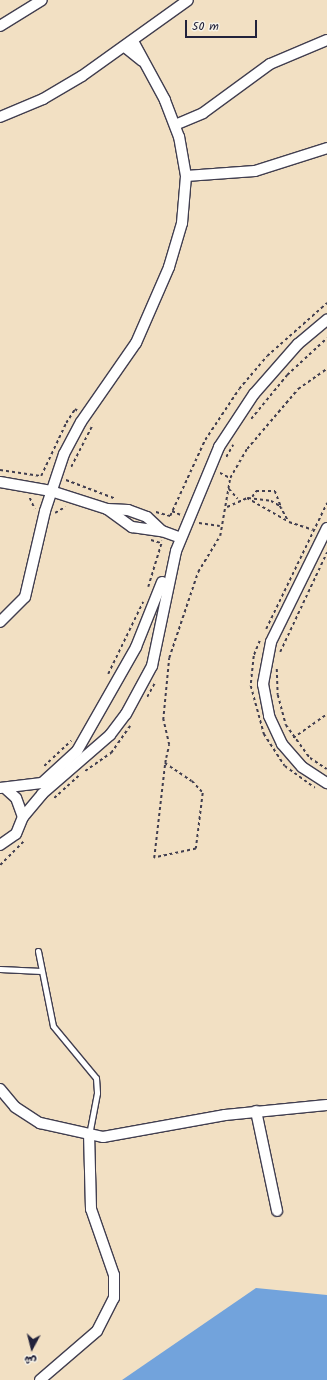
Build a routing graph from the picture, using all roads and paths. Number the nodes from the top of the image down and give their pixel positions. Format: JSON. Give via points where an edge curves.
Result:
{"nodes":[{"id":1,"x":42,"y":0,"type":"edge"},
{"id":2,"x":188,"y":0,"type":"edge"},
{"id":3,"x":0,"y":26,"type":"edge"},
{"id":4,"x":327,"y":40,"type":"edge"},
{"id":5,"x":129,"y":44,"type":"junction"},
{"id":6,"x":0,"y":117,"type":"edge"},
{"id":7,"x":175,"y":125,"type":"junction"},
{"id":8,"x":327,"y":148,"type":"edge"},
{"id":9,"x":186,"y":176,"type":"junction"},
{"id":10,"x":327,"y":303,"type":"edge"},
{"id":11,"x":327,"y":320,"type":"edge"},
{"id":12,"x":327,"y":338,"type":"edge"},
{"id":13,"x":327,"y":369,"type":"edge"},
{"id":14,"x":86,"y":417,"type":"junction"},
{"id":15,"x":249,"y":420,"type":"dead end"},
{"id":16,"x":235,"y":442,"type":"dead end"},
{"id":17,"x":224,"y":461,"type":"dead end"},
{"id":18,"x":221,"y":466,"type":"dead end"},
{"id":19,"x":0,"y":470,"type":"edge"},
{"id":20,"x":70,"y":470,"type":"dead end"},
{"id":21,"x":218,"y":472,"type":"junction"},
{"id":22,"x":67,"y":476,"type":"dead end"},
{"id":23,"x":230,"y":478,"type":"junction"},
{"id":24,"x":215,"y":479,"type":"dead end"},
{"id":25,"x":0,"y":482,"type":"edge"},
{"id":26,"x":229,"y":489,"type":"junction"},
{"id":27,"x":51,"y":492,"type":"junction"},
{"id":28,"x":22,"y":496,"type":"dead end"},
{"id":29,"x":252,"y":497,"type":"junction"},
{"id":30,"x":246,"y":498,"type":"junction"},
{"id":31,"x":238,"y":499,"type":"junction"},
{"id":32,"x":121,"y":500,"type":"dead end"},
{"id":33,"x":327,"y":503,"type":"edge"},
{"id":34,"x":227,"y":507,"type":"junction"},
{"id":35,"x":71,"y":509,"type":"dead end"},
{"id":36,"x":107,"y":509,"type":"junction"},
{"id":37,"x":149,"y":509,"type":"dead end"},
{"id":38,"x":282,"y":509,"type":"junction"},
{"id":39,"x":45,"y":511,"type":"junction"},
{"id":40,"x":200,"y":515,"type":"dead end"},
{"id":41,"x":170,"y":516,"type":"junction"},
{"id":42,"x":290,"y":522,"type":"junction"},
{"id":43,"x":195,"y":528,"type":"dead end"},
{"id":44,"x":327,"y":528,"type":"edge"},
{"id":45,"x":313,"y":530,"type":"junction"},
{"id":46,"x":163,"y":531,"type":"junction"},
{"id":47,"x":181,"y":538,"type":"junction"},
{"id":48,"x":146,"y":539,"type":"dead end"},
{"id":49,"x":161,"y":543,"type":"junction"},
{"id":50,"x":176,"y":551,"type":"junction"},
{"id":51,"x":327,"y":554,"type":"edge"},
{"id":52,"x":0,"y":622,"type":"edge"},
{"id":53,"x":265,"y":631,"type":"dead end"},
{"id":54,"x":262,"y":637,"type":"dead end"},
{"id":55,"x":278,"y":656,"type":"dead end"},
{"id":56,"x":164,"y":662,"type":"dead end"},
{"id":57,"x":278,"y":662,"type":"dead end"},
{"id":58,"x":168,"y":663,"type":"junction"},
{"id":59,"x":108,"y":676,"type":"dead end"},
{"id":60,"x":157,"y":678,"type":"dead end"},
{"id":61,"x":144,"y":703,"type":"dead end"},
{"id":62,"x":327,"y":714,"type":"edge"},
{"id":63,"x":133,"y":722,"type":"dead end"},
{"id":64,"x":75,"y":737,"type":"dead end"},
{"id":65,"x":293,"y":738,"type":"junction"},
{"id":66,"x":165,"y":763,"type":"junction"},
{"id":67,"x":42,"y":769,"type":"dead end"},
{"id":68,"x":327,"y":769,"type":"edge"},
{"id":69,"x":63,"y":771,"type":"junction"},
{"id":70,"x":324,"y":787,"type":"edge"},
{"id":71,"x":3,"y":788,"type":"edge"},
{"id":72,"x":47,"y":790,"type":"junction"},
{"id":73,"x":23,"y":817,"type":"junction"},
{"id":74,"x":3,"y":844,"type":"edge"},
{"id":75,"x":0,"y":854,"type":"edge"},
{"id":76,"x":38,"y":951,"type":"dead end"},
{"id":77,"x":0,"y":969,"type":"edge"},
{"id":78,"x":41,"y":971,"type":"junction"},
{"id":79,"x":0,"y":1089,"type":"edge"},
{"id":80,"x":327,"y":1105,"type":"edge"},
{"id":81,"x":256,"y":1110,"type":"junction"},
{"id":82,"x":89,"y":1135,"type":"junction"},
{"id":83,"x":277,"y":1211,"type":"dead end"},
{"id":84,"x":40,"y":1380,"type":"edge"}],
"edges":[{"from":1,"to":3,"type":"street"},
{"from":2,"to":5,"type":"street"},
{"from":4,"to":7,"type":"street","via":[[270,64],[203,113]]},
{"from":5,"to":6,"type":"street","via":[[60,90]]},
{"from":5,"to":7,"type":"street","via":[[142,61]]},
{"from":7,"to":9,"type":"street"},
{"from":8,"to":9,"type":"street","via":[[255,171]]},
{"from":9,"to":14,"type":"street","via":[[179,238],[160,290],[127,358]]},
{"from":10,"to":41,"type":"path","via":[[267,356],[239,389],[201,447]]},
{"from":11,"to":47,"type":"street","via":[[275,369],[235,420],[205,476]]},
{"from":12,"to":15,"type":"path","via":[[287,375]]},
{"from":13,"to":23,"type":"path","via":[[298,389],[247,449]]},
{"from":14,"to":19,"type":"path","via":[[75,409],[41,476]]},
{"from":14,"to":20,"type":"path","via":[[94,425]]},
{"from":14,"to":27,"type":"street","via":[[69,443]]},
{"from":16,"to":17,"type":"path"},
{"from":18,"to":21,"type":"path"},
{"from":21,"to":23,"type":"path"},
{"from":21,"to":24,"type":"path"},
{"from":22,"to":32,"type":"path","via":[[69,483]]},
{"from":23,"to":26,"type":"path"},
{"from":25,"to":27,"type":"street"},
{"from":26,"to":31,"type":"path"},
{"from":26,"to":34,"type":"path"},
{"from":27,"to":36,"type":"street"},
{"from":27,"to":39,"type":"street"},
{"from":28,"to":39,"type":"path","via":[[32,499],[33,509]]},
{"from":29,"to":30,"type":"path"},
{"from":29,"to":38,"type":"path","via":[[271,501]]},
{"from":29,"to":38,"type":"path","via":[[256,491],[274,491],[281,500]]},
{"from":30,"to":31,"type":"path"},
{"from":30,"to":42,"type":"path"},
{"from":31,"to":34,"type":"path"},
{"from":33,"to":45,"type":"path"},
{"from":34,"to":58,"type":"path","via":[[220,536],[194,583]]},
{"from":35,"to":39,"type":"path","via":[[59,507],[56,513]]},
{"from":36,"to":46,"type":"street","via":[[132,527]]},
{"from":36,"to":46,"type":"street","via":[[138,512]]},
{"from":37,"to":41,"type":"path"},
{"from":38,"to":42,"type":"path"},
{"from":39,"to":52,"type":"street","via":[[25,597]]},
{"from":40,"to":43,"type":"path"},
{"from":41,"to":46,"type":"path"},
{"from":42,"to":45,"type":"path"},
{"from":44,"to":70,"type":"street","via":[[271,642],[263,684],[269,716],[282,744]]},
{"from":45,"to":53,"type":"path"},
{"from":46,"to":47,"type":"street"},
{"from":46,"to":49,"type":"path"},
{"from":47,"to":50,"type":"street"},
{"from":48,"to":49,"type":"path"},
{"from":49,"to":59,"type":"path","via":[[143,601]]},
{"from":50,"to":69,"type":"street","via":[[127,664],[82,744]]},
{"from":50,"to":69,"type":"street","via":[[161,610],[157,650],[144,682],[116,729]]},
{"from":51,"to":55,"type":"path"},
{"from":54,"to":70,"type":"path","via":[[254,656],[251,686],[264,734],[285,766]]},
{"from":56,"to":58,"type":"path"},
{"from":57,"to":65,"type":"path","via":[[278,694]]},
{"from":58,"to":66,"type":"path","via":[[163,712],[168,745]]},
{"from":60,"to":61,"type":"path"},
{"from":62,"to":65,"type":"path"},
{"from":63,"to":72,"type":"path","via":[[111,753],[54,798]]},
{"from":64,"to":67,"type":"path"},
{"from":65,"to":68,"type":"path","via":[[310,758]]},
{"from":66,"to":66,"type":"path","via":[[188,778],[203,793],[196,849],[154,858]]},
{"from":69,"to":71,"type":"street","via":[[38,785]]},
{"from":69,"to":72,"type":"street"},
{"from":71,"to":73,"type":"street","via":[[16,798]]},
{"from":72,"to":73,"type":"street"},
{"from":73,"to":74,"type":"street","via":[[16,834]]},
{"from":74,"to":75,"type":"street"},
{"from":76,"to":78,"type":"lane"},
{"from":77,"to":78,"type":"lane"},
{"from":78,"to":82,"type":"lane","via":[[53,1026],[96,1078],[97,1093]]},
{"from":79,"to":82,"type":"street","via":[[15,1107],[40,1123]]},
{"from":80,"to":81,"type":"street"},
{"from":81,"to":82,"type":"street","via":[[130,1134]]},
{"from":81,"to":83,"type":"street"},
{"from":82,"to":84,"type":"street","via":[[90,1209],[114,1275],[114,1298],[97,1331]]}]}
